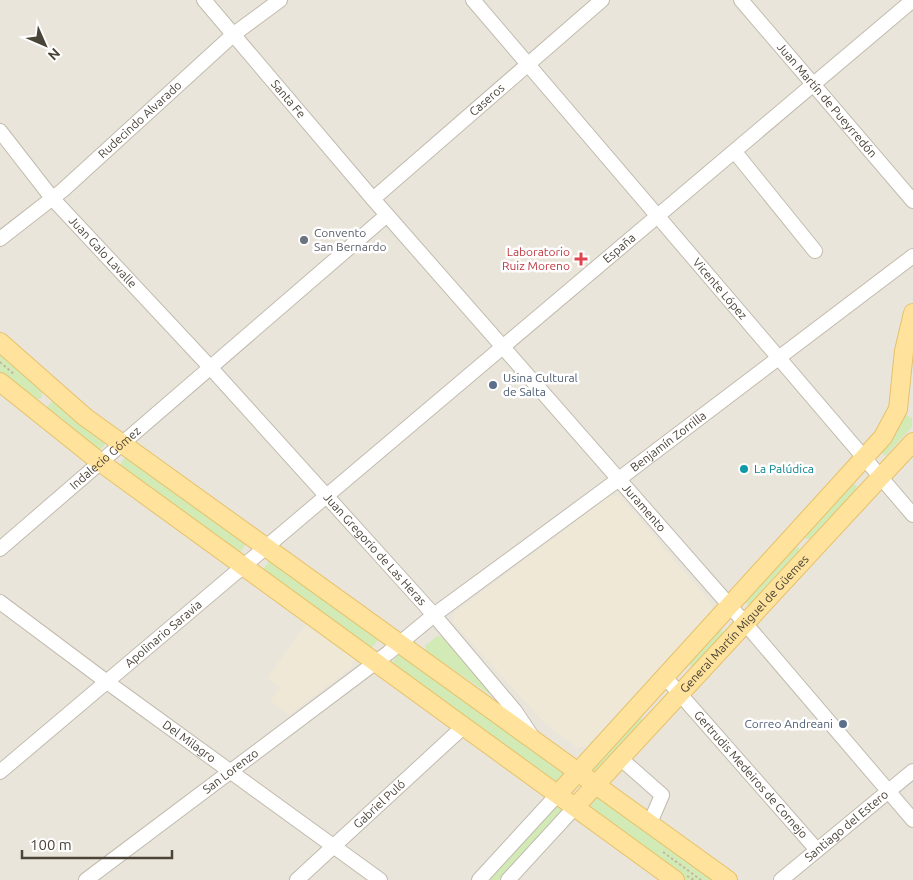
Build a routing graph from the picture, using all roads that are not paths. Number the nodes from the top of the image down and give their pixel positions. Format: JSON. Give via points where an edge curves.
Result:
{"nodes":[{"id":1,"x":204,"y":0,"type":"edge"},
{"id":2,"x":280,"y":0,"type":"edge"},
{"id":3,"x":472,"y":0,"type":"edge"},
{"id":4,"x":602,"y":0,"type":"edge"},
{"id":5,"x":741,"y":0,"type":"edge"},
{"id":6,"x":913,"y":0,"type":"edge"},
{"id":7,"x":234,"y":34,"type":"junction"},
{"id":8,"x":526,"y":64,"type":"junction"},
{"id":9,"x":813,"y":86,"type":"junction"},
{"id":10,"x":0,"y":132,"type":"edge"},
{"id":11,"x":735,"y":152,"type":"junction"},
{"id":12,"x":52,"y":198,"type":"junction"},
{"id":13,"x":373,"y":199,"type":"junction"},
{"id":14,"x":913,"y":201,"type":"edge"},
{"id":15,"x":387,"y":215,"type":"junction"},
{"id":16,"x":657,"y":218,"type":"junction"},
{"id":17,"x":0,"y":239,"type":"edge"},
{"id":18,"x":814,"y":251,"type":"dead end"},
{"id":19,"x":913,"y":256,"type":"edge"},
{"id":20,"x":913,"y":314,"type":"edge"},
{"id":21,"x":0,"y":342,"type":"edge"},
{"id":22,"x":504,"y":347,"type":"junction"},
{"id":23,"x":779,"y":357,"type":"junction"},
{"id":24,"x":210,"y":367,"type":"junction"},
{"id":25,"x":0,"y":382,"type":"edge"},
{"id":26,"x":48,"y":384,"type":"junction"},
{"id":27,"x":901,"y":385,"type":"junction"},
{"id":28,"x":28,"y":406,"type":"junction"},
{"id":29,"x":913,"y":409,"type":"edge"},
{"id":30,"x":913,"y":442,"type":"edge"},
{"id":31,"x":122,"y":444,"type":"junction"},
{"id":32,"x":864,"y":458,"type":"junction"},
{"id":33,"x":100,"y":462,"type":"junction"},
{"id":34,"x":880,"y":477,"type":"junction"},
{"id":35,"x":619,"y":480,"type":"junction"},
{"id":36,"x":326,"y":497,"type":"junction"},
{"id":37,"x":913,"y":515,"type":"edge"},
{"id":38,"x":793,"y":535,"type":"junction"},
{"id":39,"x":264,"y":547,"type":"junction"},
{"id":40,"x":0,"y":549,"type":"edge"},
{"id":41,"x":810,"y":551,"type":"junction"},
{"id":42,"x":245,"y":566,"type":"junction"},
{"id":43,"x":0,"y":602,"type":"edge"},
{"id":44,"x":729,"y":605,"type":"junction"},
{"id":45,"x":434,"y":615,"type":"junction"},
{"id":46,"x":744,"y":622,"type":"junction"},
{"id":47,"x":398,"y":644,"type":"junction"},
{"id":48,"x":375,"y":662,"type":"junction"},
{"id":49,"x":665,"y":676,"type":"junction"},
{"id":50,"x":107,"y":682,"type":"junction"},
{"id":51,"x":681,"y":692,"type":"junction"},
{"id":52,"x":462,"y":728,"type":"junction"},
{"id":53,"x":532,"y":738,"type":"junction"},
{"id":54,"x":620,"y":758,"type":"junction"},
{"id":55,"x":230,"y":770,"type":"junction"},
{"id":56,"x":579,"y":771,"type":"junction"},
{"id":57,"x":913,"y":771,"type":"edge"},
{"id":58,"x":0,"y":772,"type":"edge"},
{"id":59,"x":597,"y":784,"type":"junction"},
{"id":60,"x":888,"y":792,"type":"junction"},
{"id":61,"x":558,"y":794,"type":"junction"},
{"id":62,"x":576,"y":806,"type":"junction"},
{"id":63,"x":913,"y":820,"type":"edge"},
{"id":64,"x":650,"y":824,"type":"junction"},
{"id":65,"x":334,"y":846,"type":"junction"},
{"id":66,"x":817,"y":850,"type":"junction"},
{"id":67,"x":86,"y":880,"type":"edge"},
{"id":68,"x":297,"y":880,"type":"edge"},
{"id":69,"x":380,"y":880,"type":"edge"},
{"id":70,"x":479,"y":880,"type":"edge"},
{"id":71,"x":508,"y":880,"type":"edge"},
{"id":72,"x":675,"y":880,"type":"edge"},
{"id":73,"x":728,"y":880,"type":"edge"},
{"id":74,"x":781,"y":880,"type":"edge"}],
"edges":[{"from":1,"to":7,"type":"street","name":"Santa Fe"},
{"from":2,"to":7,"type":"street","name":"Rudecindo Alvarado"},
{"from":3,"to":8,"type":"street","name":"Vicente López"},
{"from":4,"to":8,"type":"street","name":"Caseros"},
{"from":5,"to":9,"type":"street","name":"Juan Martín de Pueyrredón"},
{"from":6,"to":9,"type":"street","name":"España"},
{"from":7,"to":12,"type":"street","name":"Rudecindo Alvarado"},
{"from":7,"to":13,"type":"street","name":"Santa Fe"},
{"from":8,"to":13,"type":"street","name":"Caseros"},
{"from":8,"to":16,"type":"street","name":"Vicente López"},
{"from":9,"to":11,"type":"street","name":"España"},
{"from":9,"to":14,"type":"street","name":"Juan Martín de Pueyrredón"},
{"from":10,"to":12,"type":"street","name":"Juan Galo Lavalle"},
{"from":11,"to":16,"type":"street","name":"España"},
{"from":11,"to":18,"type":"street"},
{"from":12,"to":17,"type":"street","name":"Rudecindo Alvarado"},
{"from":12,"to":24,"type":"street","name":"Juan Galo Lavalle"},
{"from":13,"to":15,"type":"street","name":"Juramento"},
{"from":15,"to":22,"type":"street","name":"Juramento"},
{"from":15,"to":24,"type":"street"},
{"from":16,"to":22,"type":"street","name":"España"},
{"from":16,"to":23,"type":"street","name":"Vicente López"},
{"from":19,"to":23,"type":"street","name":"Benjamín Zorrilla"},
{"from":20,"to":27,"type":"main road","name":"General Martín Miguel de Güemes","via":[[904,350]]},
{"from":21,"to":26,"type":"main road"},
{"from":22,"to":35,"type":"street","name":"Juramento"},
{"from":22,"to":36,"type":"street","name":"España"},
{"from":23,"to":32,"type":"street","name":"Vicente López"},
{"from":23,"to":35,"type":"street","name":"Benjamín Zorrilla"},
{"from":24,"to":31,"type":"street","name":"Indalecio Gómez"},
{"from":24,"to":36,"type":"street","name":"Juan Gregorio de Las Heras"},
{"from":25,"to":28,"type":"main road"},
{"from":26,"to":28,"type":"main road","via":[[50,395],[47,402]]},
{"from":26,"to":31,"type":"main road"},
{"from":27,"to":29,"type":"main road"},
{"from":27,"to":32,"type":"main road","name":"General Martín Miguel de Güemes","via":[[898,409],[891,425]]},
{"from":28,"to":33,"type":"main road"},
{"from":30,"to":34,"type":"main road","name":"General Martín Miguel de Güemes"},
{"from":31,"to":33,"type":"street","name":"Indalecio Gómez"},
{"from":31,"to":39,"type":"main road"},
{"from":32,"to":34,"type":"street","name":"Vicente López"},
{"from":32,"to":38,"type":"main road","name":"General Martín Miguel de Güemes"},
{"from":33,"to":40,"type":"street","name":"Indalecio Gómez"},
{"from":33,"to":42,"type":"main road"},
{"from":34,"to":37,"type":"street","name":"Vicente López"},
{"from":34,"to":41,"type":"main road","name":"General Martín Miguel de Güemes"},
{"from":35,"to":44,"type":"street","name":"Juramento"},
{"from":35,"to":45,"type":"street","name":"Benjamín Zorrilla"},
{"from":36,"to":39,"type":"street","name":"Apolinario Saravia"},
{"from":36,"to":45,"type":"street","name":"Juan Gregorio de Las Heras"},
{"from":38,"to":41,"type":"main road"},
{"from":38,"to":44,"type":"main road","name":"General Martín Miguel de Güemes"},
{"from":39,"to":42,"type":"street","name":"Apolinario Saravia"},
{"from":39,"to":47,"type":"main road"},
{"from":41,"to":46,"type":"main road","name":"General Martín Miguel de Güemes"},
{"from":42,"to":48,"type":"main road"},
{"from":42,"to":50,"type":"street","name":"Apolinario Saravia"},
{"from":43,"to":50,"type":"street","name":"Del Milagro"},
{"from":44,"to":46,"type":"street","name":"Juramento"},
{"from":44,"to":49,"type":"main road","name":"General Martín Miguel de Güemes"},
{"from":45,"to":47,"type":"street","name":"Benjamín Zorrilla"},
{"from":45,"to":53,"type":"street","name":"Juan Gregorio de Las Heras","via":[[514,711]]},
{"from":46,"to":51,"type":"main road","name":"General Martín Miguel de Güemes"},
{"from":46,"to":60,"type":"street","name":"Juramento"},
{"from":47,"to":48,"type":"street","name":"Benjamín Zorrilla"},
{"from":47,"to":53,"type":"main road"},
{"from":48,"to":52,"type":"main road"},
{"from":48,"to":55,"type":"street","name":"San Lorenzo"},
{"from":49,"to":51,"type":"street","name":"Gertrudis Medeiros de Cornejo"},
{"from":49,"to":56,"type":"main road","name":"General Martín Miguel de Güemes"},
{"from":50,"to":55,"type":"street","name":"Del Milagro"},
{"from":50,"to":58,"type":"street","name":"Apolinario Saravia"},
{"from":51,"to":54,"type":"main road","name":"General Martín Miguel de Güemes"},
{"from":51,"to":66,"type":"street","name":"Gertrudis Medeiros de Cornejo"},
{"from":52,"to":61,"type":"main road"},
{"from":52,"to":65,"type":"street","name":"Gabriel Puló"},
{"from":53,"to":56,"type":"main road"},
{"from":54,"to":59,"type":"main road","name":"General Martín Miguel de Güemes"},
{"from":54,"to":64,"type":"street","via":[[662,795]]},
{"from":55,"to":65,"type":"street","name":"Del Milagro"},
{"from":55,"to":67,"type":"street","name":"San Lorenzo"},
{"from":56,"to":59,"type":"main road"},
{"from":56,"to":61,"type":"main road","name":"General Martín Miguel de Güemes"},
{"from":57,"to":60,"type":"street","name":"Santiago del Estero"},
{"from":59,"to":62,"type":"main road","name":"General Martín Miguel de Güemes"},
{"from":59,"to":64,"type":"main road"},
{"from":60,"to":63,"type":"street","name":"Juramento"},
{"from":60,"to":66,"type":"street","name":"Santiago del Estero"},
{"from":61,"to":62,"type":"main road"},
{"from":61,"to":70,"type":"street"},
{"from":62,"to":71,"type":"street"},
{"from":62,"to":72,"type":"main road"},
{"from":64,"to":73,"type":"main road"},
{"from":65,"to":68,"type":"street","name":"Gabriel Puló"},
{"from":65,"to":69,"type":"street","name":"Del Milagro"},
{"from":66,"to":74,"type":"street","name":"Santiago del Estero"}]}
